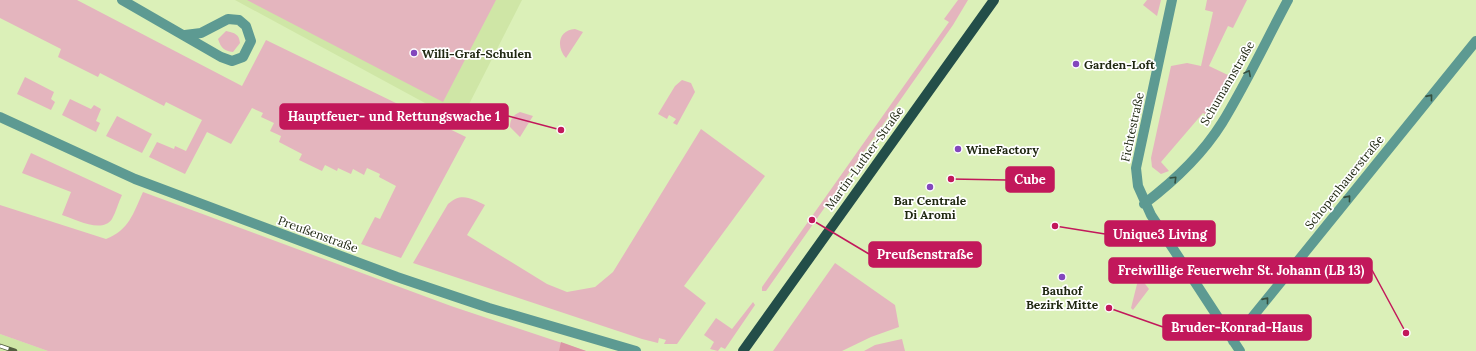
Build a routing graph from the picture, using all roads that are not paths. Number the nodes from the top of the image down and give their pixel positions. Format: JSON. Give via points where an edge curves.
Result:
{"nodes":[{"id":1,"x":122,"y":0,"type":"edge"},
{"id":2,"x":994,"y":0,"type":"edge"},
{"id":3,"x":1172,"y":0,"type":"edge"},
{"id":4,"x":1288,"y":0,"type":"edge"},
{"id":5,"x":185,"y":35,"type":"junction"},
{"id":6,"x":1476,"y":41,"type":"edge"},
{"id":7,"x":0,"y":117,"type":"edge"},
{"id":8,"x":1144,"y":204,"type":"junction"},
{"id":9,"x":1233,"y":341,"type":"junction"},
{"id":10,"x":636,"y":351,"type":"edge"},
{"id":11,"x":743,"y":351,"type":"edge"},
{"id":12,"x":1240,"y":351,"type":"edge"}],
"edges":[{"from":1,"to":5,"type":"street"},
{"from":2,"to":11,"type":"main road","name":"Martin-Luther-Straße"},
{"from":3,"to":8,"type":"street","name":"Fichtestraße","via":[[1136,168]]},
{"from":8,"to":4,"type":"street","name":"Schumannstraße","one_way":true,"via":[[1176,177],[1200,152],[1221,124]]},
{"from":5,"to":5,"type":"street","via":[[232,61],[243,57],[251,41],[246,26],[239,20],[228,19],[201,33]]},
{"from":9,"to":6,"type":"street","name":"Schopenhauerstraße","one_way":true},
{"from":7,"to":10,"type":"street","name":"Preußenstraße","via":[[128,177],[396,277],[489,308]]},
{"from":8,"to":9,"type":"street","name":"Fichtestraße"},
{"from":9,"to":12,"type":"street","name":"Fichtestraße"}]}
